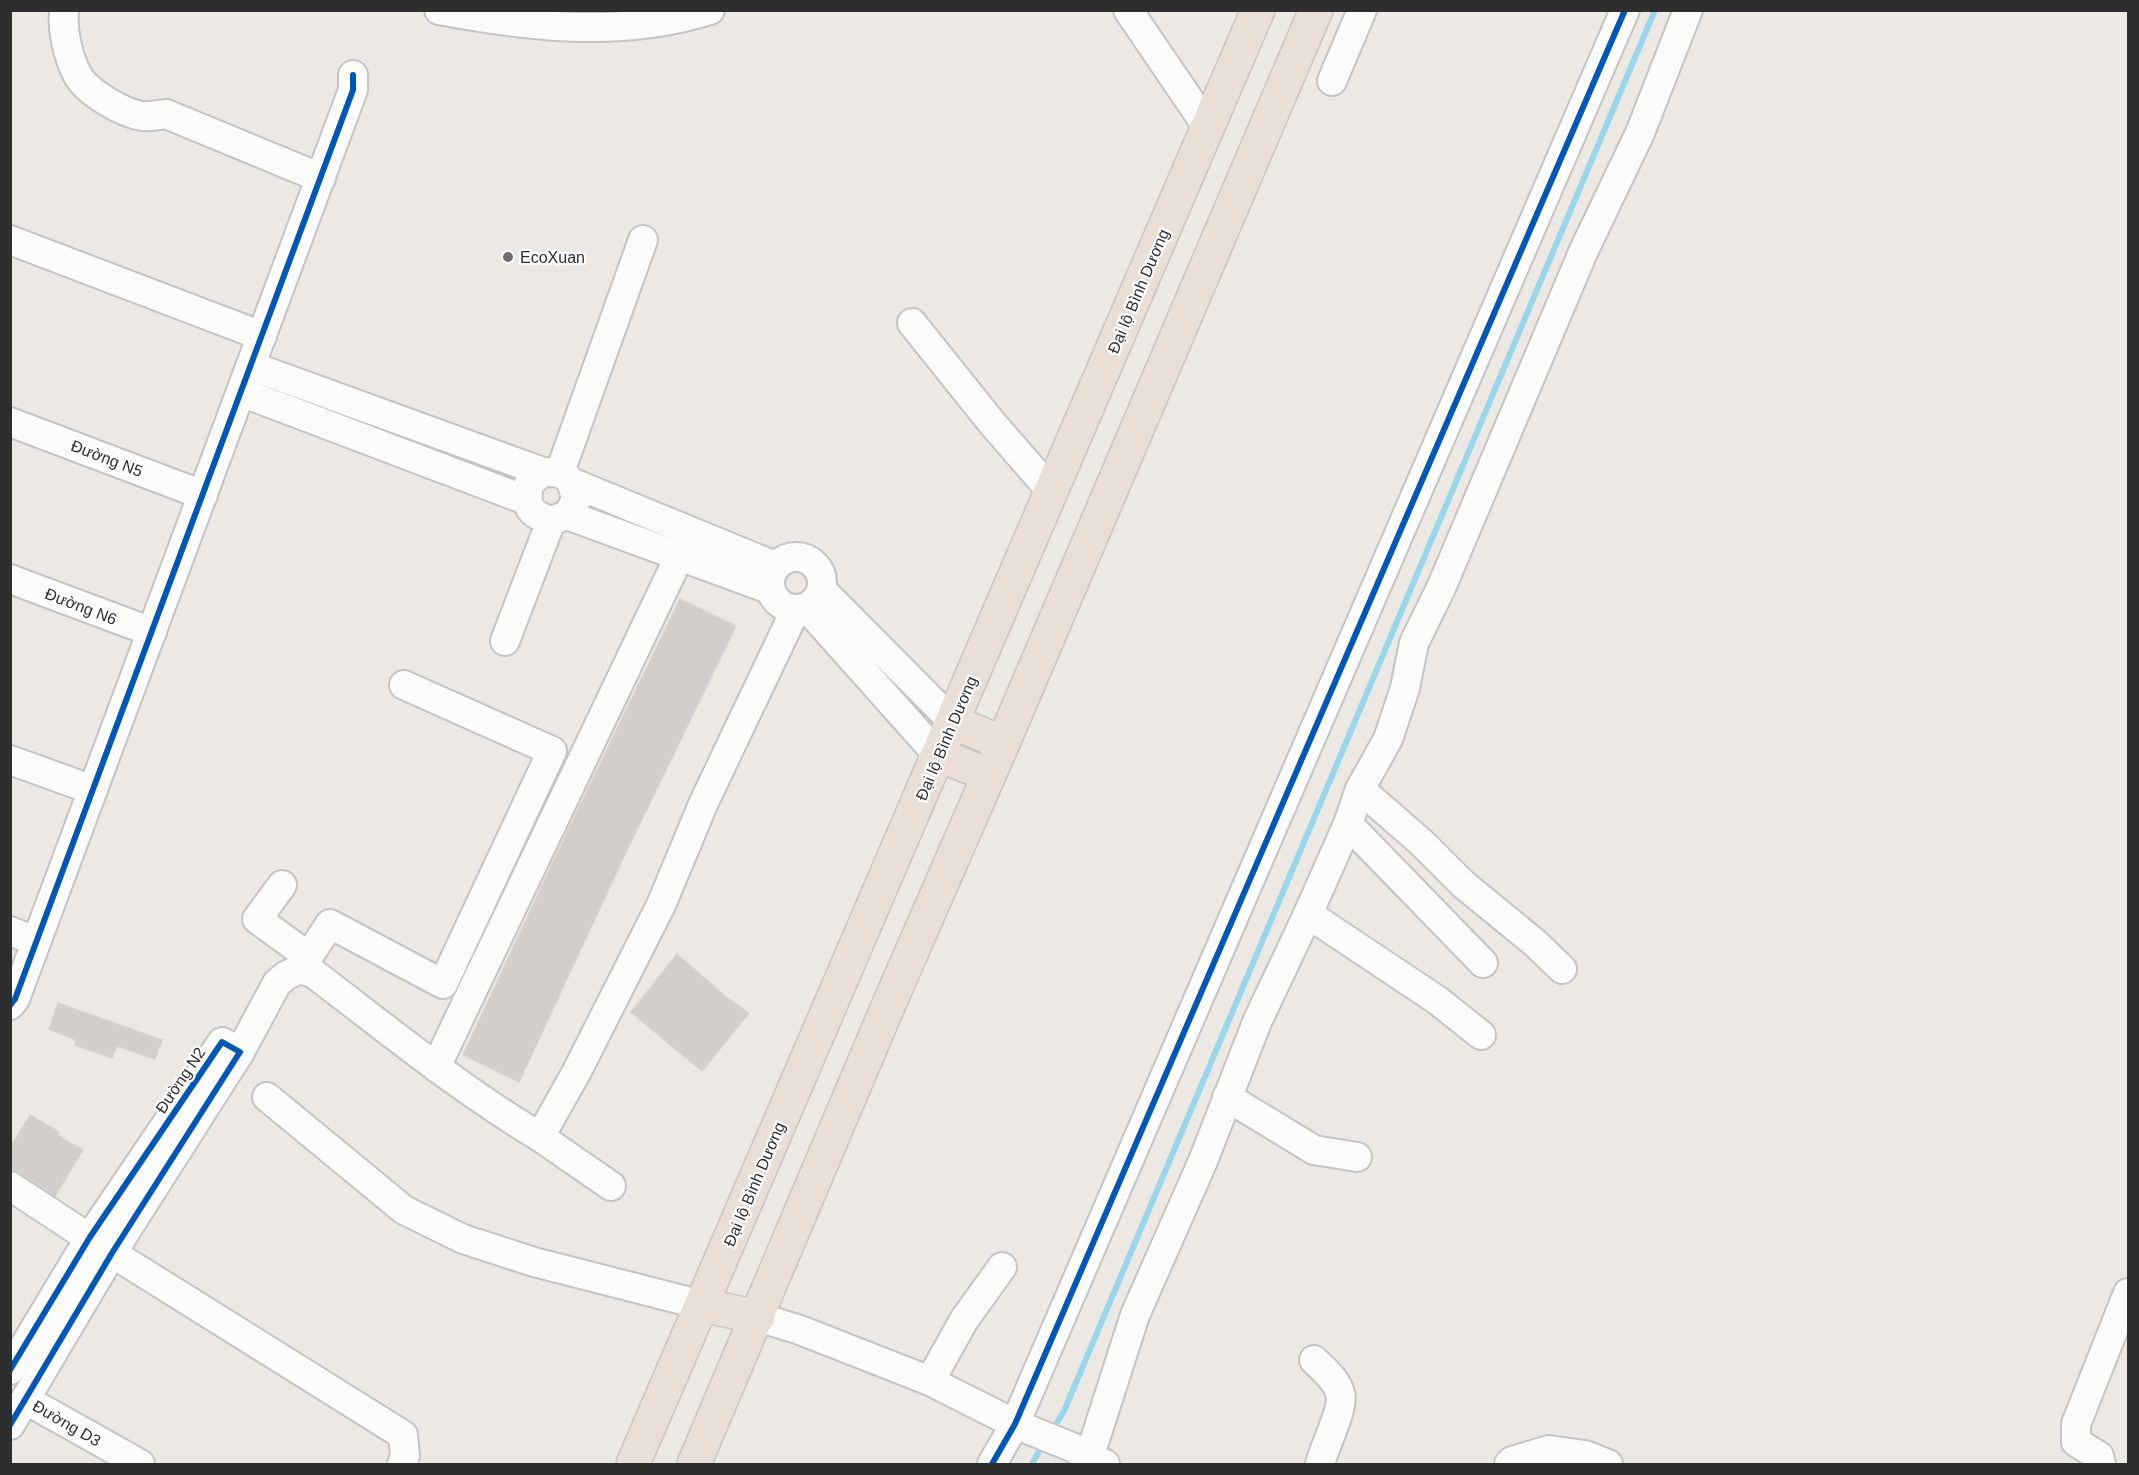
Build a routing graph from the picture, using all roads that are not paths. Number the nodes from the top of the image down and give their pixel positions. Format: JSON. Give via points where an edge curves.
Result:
{"nodes":[{"id":1,"x":439,"y":10,"type":"edge"},
{"id":2,"x":710,"y":10,"type":"edge"},
{"id":3,"x":1128,"y":10,"type":"edge"},
{"id":4,"x":1258,"y":10,"type":"edge"},
{"id":5,"x":1316,"y":10,"type":"edge"},
{"id":6,"x":1362,"y":10,"type":"edge"},
{"id":7,"x":1625,"y":10,"type":"edge"},
{"id":8,"x":1688,"y":10,"type":"edge"},
{"id":9,"x":64,"y":11,"type":"edge"},
{"id":10,"x":354,"y":75,"type":"dead end"},
{"id":11,"x":1332,"y":81,"type":"dead end"},
{"id":12,"x":1209,"y":129,"type":"junction"},
{"id":13,"x":321,"y":178,"type":"junction"},
{"id":14,"x":10,"y":240,"type":"edge"},
{"id":15,"x":643,"y":240,"type":"dead end"},
{"id":16,"x":912,"y":323,"type":"dead end"},
{"id":17,"x":262,"y":336,"type":"junction"},
{"id":18,"x":251,"y":366,"type":"junction"},
{"id":19,"x":241,"y":392,"type":"junction"},
{"id":20,"x":10,"y":422,"type":"edge"},
{"id":21,"x":559,"y":476,"type":"junction"},
{"id":22,"x":1052,"y":492,"type":"junction"},
{"id":23,"x":203,"y":495,"type":"junction"},
{"id":24,"x":526,"y":500,"type":"junction"},
{"id":25,"x":559,"y":518,"type":"junction"},
{"id":26,"x":680,"y":557,"type":"junction"},
{"id":27,"x":772,"y":578,"type":"junction"},
{"id":28,"x":10,"y":579,"type":"edge"},
{"id":29,"x":808,"y":603,"type":"junction"},
{"id":30,"x":152,"y":632,"type":"junction"},
{"id":31,"x":505,"y":641,"type":"dead end"},
{"id":32,"x":404,"y":685,"type":"dead end"},
{"id":33,"x":953,"y":722,"type":"junction"},
{"id":34,"x":1003,"y":743,"type":"junction"},
{"id":35,"x":938,"y":755,"type":"junction"},
{"id":36,"x":10,"y":760,"type":"edge"},
{"id":37,"x":989,"y":775,"type":"junction"},
{"id":38,"x":1360,"y":789,"type":"junction"},
{"id":39,"x":93,"y":790,"type":"junction"},
{"id":40,"x":1348,"y":824,"type":"junction"},
{"id":41,"x":282,"y":885,"type":"dead end"},
{"id":42,"x":1308,"y":915,"type":"junction"},
{"id":43,"x":23,"y":936,"type":"edge"},
{"id":44,"x":305,"y":963,"type":"junction"},
{"id":45,"x":1483,"y":963,"type":"dead end"},
{"id":46,"x":1562,"y":969,"type":"dead end"},
{"id":47,"x":10,"y":1005,"type":"edge"},
{"id":48,"x":1481,"y":1035,"type":"dead end"},
{"id":49,"x":436,"y":1067,"type":"junction"},
{"id":50,"x":267,"y":1097,"type":"dead end"},
{"id":51,"x":1227,"y":1098,"type":"junction"},
{"id":52,"x":540,"y":1137,"type":"junction"},
{"id":53,"x":1357,"y":1157,"type":"dead end"},
{"id":54,"x":10,"y":1186,"type":"edge"},
{"id":55,"x":611,"y":1186,"type":"dead end"},
{"id":56,"x":101,"y":1245,"type":"junction"},
{"id":57,"x":1002,"y":1266,"type":"dead end"},
{"id":58,"x":2128,"y":1293,"type":"edge"},
{"id":59,"x":702,"y":1305,"type":"junction"},
{"id":60,"x":758,"y":1317,"type":"junction"},
{"id":61,"x":1314,"y":1360,"type":"dead end"},
{"id":62,"x":10,"y":1370,"type":"edge"},
{"id":63,"x":930,"y":1381,"type":"junction"},
{"id":64,"x":26,"y":1400,"type":"junction"},
{"id":65,"x":1015,"y":1424,"type":"junction"},
{"id":66,"x":10,"y":1425,"type":"edge"},
{"id":67,"x":1088,"y":1459,"type":"edge"},
{"id":68,"x":140,"y":1464,"type":"edge"},
{"id":69,"x":402,"y":1464,"type":"edge"},
{"id":70,"x":633,"y":1464,"type":"edge"},
{"id":71,"x":694,"y":1464,"type":"edge"},
{"id":72,"x":992,"y":1464,"type":"edge"},
{"id":73,"x":1320,"y":1464,"type":"edge"},
{"id":74,"x":1509,"y":1464,"type":"edge"},
{"id":75,"x":1608,"y":1464,"type":"edge"},
{"id":76,"x":2101,"y":1464,"type":"edge"}],
"edges":[{"from":1,"to":2,"type":"street","via":[[542,26],[594,29],[693,16]]},
{"from":3,"to":12,"type":"street"},
{"from":4,"to":12,"type":"highway","name":"Đại lộ Bình Dương"},
{"from":5,"to":34,"type":"highway"},
{"from":6,"to":11,"type":"street"},
{"from":7,"to":65,"type":"street"},
{"from":8,"to":38,"type":"street","via":[[1640,133],[1584,250],[1414,644],[1388,739]]},
{"from":9,"to":13,"type":"street","via":[[63,28],[77,76],[98,97],[143,116],[166,114]]},
{"from":10,"to":13,"type":"street","via":[[353,90]]},
{"from":12,"to":22,"type":"highway","name":"Đại lộ Bình Dương"},
{"from":13,"to":17,"type":"street"},
{"from":14,"to":17,"type":"street"},
{"from":15,"to":21,"type":"street"},
{"from":16,"to":22,"type":"street"},
{"from":17,"to":18,"type":"street"},
{"from":18,"to":19,"type":"street"},
{"from":18,"to":21,"type":"street"},
{"from":19,"to":23,"type":"street"},
{"from":19,"to":24,"type":"street"},
{"from":20,"to":23,"type":"street","name":"Đường N5"},
{"from":21,"to":24,"type":"street","via":[[529,483]]},
{"from":21,"to":25,"type":"street","via":[[576,501]]},
{"from":21,"to":27,"type":"street"},
{"from":22,"to":33,"type":"highway","name":"Đại lộ Bình Dương"},
{"from":23,"to":30,"type":"street"},
{"from":24,"to":25,"type":"street","via":[[534,515]]},
{"from":25,"to":26,"type":"street"},
{"from":25,"to":31,"type":"street"},
{"from":26,"to":27,"type":"street"},
{"from":26,"to":49,"type":"street"},
{"from":27,"to":29,"type":"street","via":[[778,604]]},
{"from":27,"to":29,"type":"street","via":[[786,558],[801,557],[813,564],[821,576]]},
{"from":28,"to":30,"type":"street","name":"Đường N6"},
{"from":29,"to":33,"type":"street"},
{"from":29,"to":35,"type":"street"},
{"from":29,"to":52,"type":"street","via":[[704,802],[661,905]]},
{"from":30,"to":39,"type":"street"},
{"from":32,"to":44,"type":"street","via":[[552,751],[443,984],[330,924]]},
{"from":33,"to":34,"type":"highway"},
{"from":33,"to":35,"type":"highway","name":"Đại lộ Bình Dương"},
{"from":34,"to":37,"type":"highway"},
{"from":35,"to":37,"type":"highway"},
{"from":35,"to":59,"type":"highway","name":"Đại lộ Bình Dương"},
{"from":36,"to":39,"type":"street"},
{"from":37,"to":60,"type":"highway"},
{"from":38,"to":40,"type":"street"},
{"from":38,"to":46,"type":"street"},
{"from":39,"to":43,"type":"street"},
{"from":40,"to":42,"type":"street"},
{"from":40,"to":45,"type":"street"},
{"from":41,"to":44,"type":"street","via":[[257,919]]},
{"from":42,"to":48,"type":"street","via":[[1437,1000]]},
{"from":42,"to":51,"type":"street","via":[[1257,1022]]},
{"from":43,"to":47,"type":"street","via":[[15,999]]},
{"from":44,"to":49,"type":"street","via":[[314,974]]},
{"from":44,"to":56,"type":"street","via":[[277,983],[240,1052]]},
{"from":49,"to":52,"type":"street"},
{"from":50,"to":59,"type":"street","via":[[404,1210],[463,1239],[534,1262]]},
{"from":51,"to":53,"type":"street","via":[[1314,1150]]},
{"from":51,"to":67,"type":"street","via":[[1135,1315]]},
{"from":52,"to":55,"type":"street"},
{"from":54,"to":56,"type":"street"},
{"from":56,"to":62,"type":"street"},
{"from":56,"to":64,"type":"street"},
{"from":56,"to":69,"type":"street","via":[[403,1435]]},
{"from":57,"to":63,"type":"street","via":[[964,1320]]},
{"from":58,"to":76,"type":"street","via":[[2076,1424],[2076,1442],[2100,1456]]},
{"from":59,"to":60,"type":"highway"},
{"from":59,"to":70,"type":"highway","name":"Đại lộ Bình Dương"},
{"from":60,"to":63,"type":"street"},
{"from":60,"to":71,"type":"highway"},
{"from":61,"to":73,"type":"street","via":[[1341,1393],[1338,1417]]},
{"from":63,"to":65,"type":"street"},
{"from":64,"to":66,"type":"street"},
{"from":64,"to":68,"type":"street","name":"Đường D3"},
{"from":65,"to":67,"type":"street"},
{"from":65,"to":72,"type":"street"},
{"from":74,"to":75,"type":"street","via":[[1550,1450],[1585,1455]]}]}
